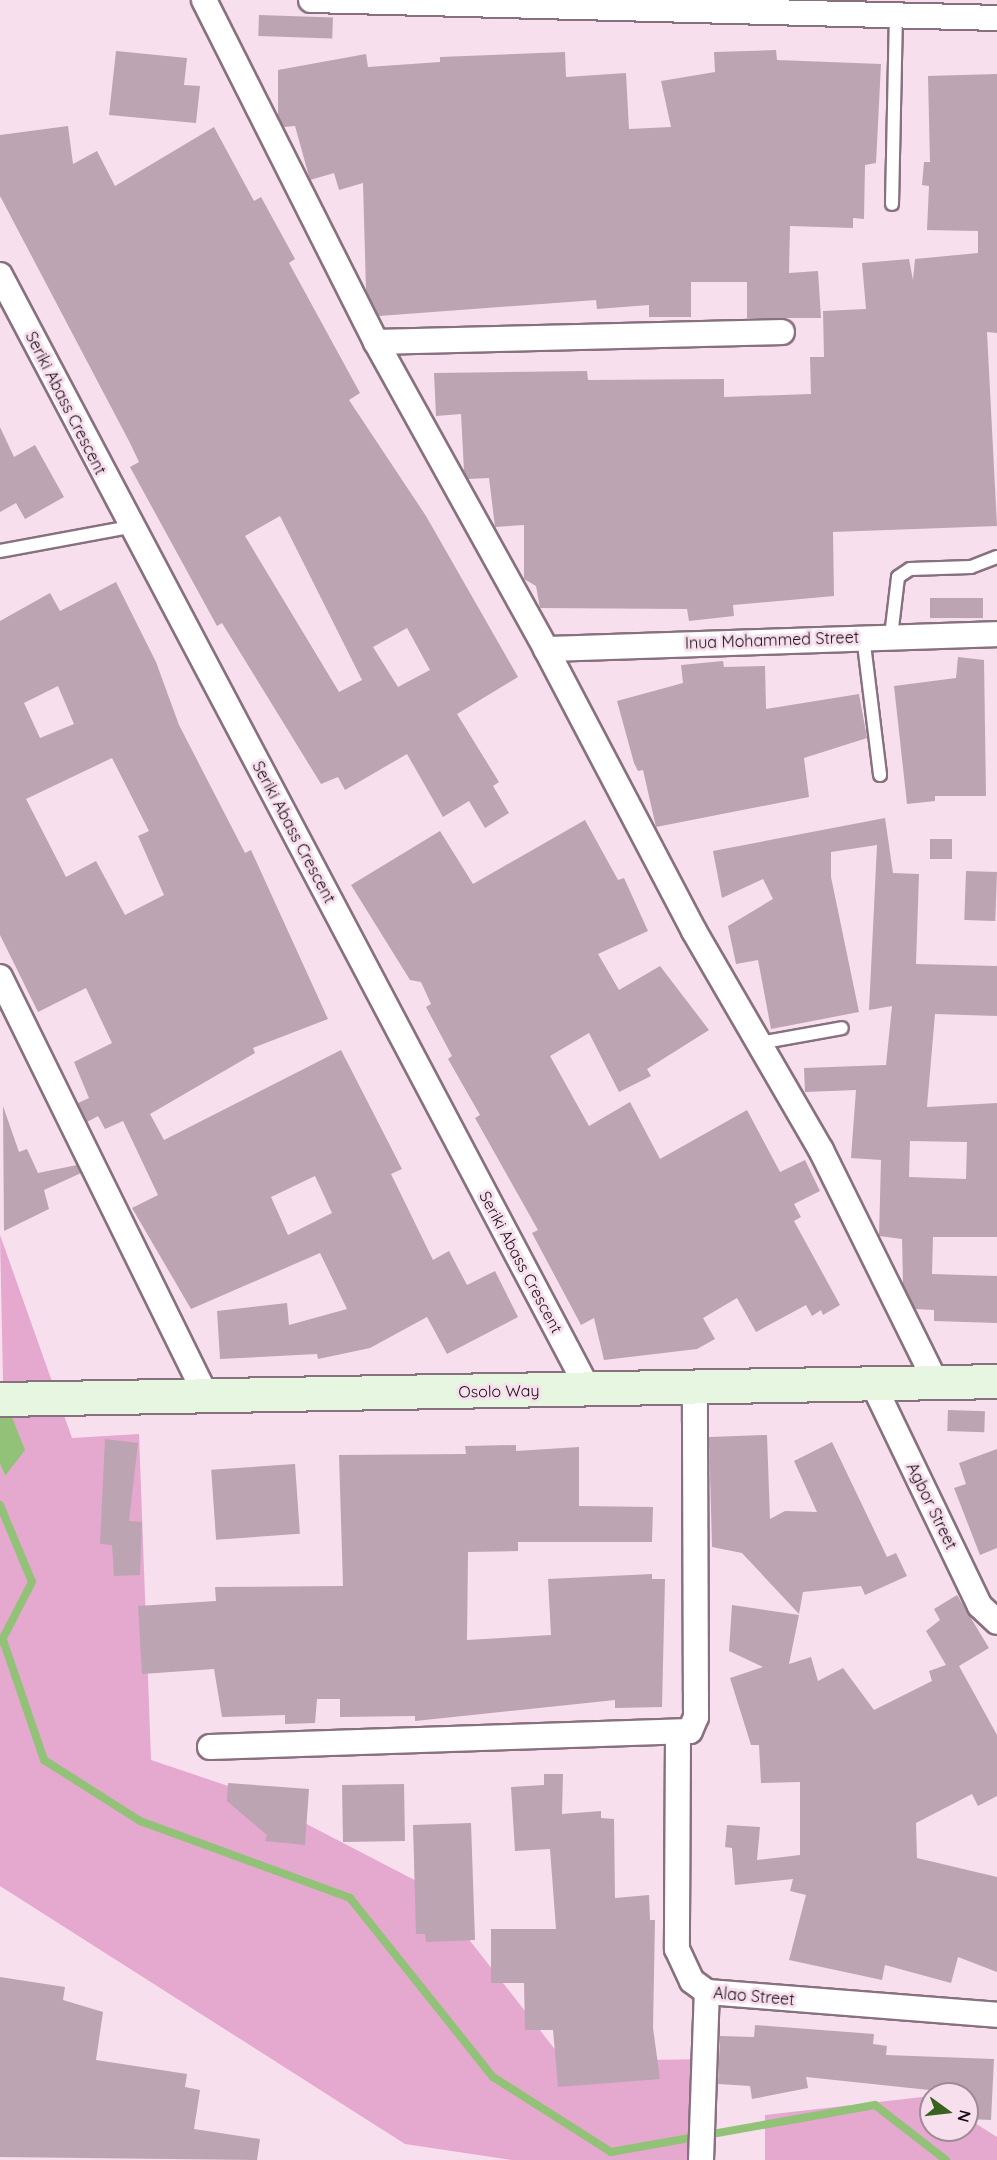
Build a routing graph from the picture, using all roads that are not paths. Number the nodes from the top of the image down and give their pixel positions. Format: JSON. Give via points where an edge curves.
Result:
{"nodes":[{"id":1,"x":204,"y":0,"type":"edge"},
{"id":2,"x":311,"y":0,"type":"edge"},
{"id":3,"x":396,"y":1,"type":"edge"},
{"id":4,"x":952,"y":8,"type":"edge"},
{"id":5,"x":896,"y":15,"type":"junction"},
{"id":6,"x":997,"y":18,"type":"edge"},
{"id":7,"x":892,"y":204,"type":"dead end"},
{"id":8,"x":0,"y":275,"type":"edge"},
{"id":9,"x":782,"y":332,"type":"dead end"},
{"id":10,"x":376,"y":342,"type":"junction"},
{"id":11,"x":130,"y":527,"type":"junction"},
{"id":12,"x":0,"y":551,"type":"edge"},
{"id":13,"x":997,"y":557,"type":"edge"},
{"id":14,"x":997,"y":634,"type":"edge"},
{"id":15,"x":863,"y":636,"type":"junction"},
{"id":16,"x":891,"y":636,"type":"junction"},
{"id":17,"x":546,"y":649,"type":"junction"},
{"id":18,"x":880,"y":775,"type":"dead end"},
{"id":19,"x":0,"y":977,"type":"edge"},
{"id":20,"x":842,"y":1028,"type":"dead end"},
{"id":21,"x":759,"y":1043,"type":"junction"},
{"id":22,"x":935,"y":1381,"type":"junction"},
{"id":23,"x":997,"y":1381,"type":"edge"},
{"id":24,"x":874,"y":1386,"type":"junction"},
{"id":25,"x":695,"y":1387,"type":"junction"},
{"id":26,"x":588,"y":1389,"type":"junction"},
{"id":27,"x":206,"y":1396,"type":"junction"},
{"id":28,"x":0,"y":1399,"type":"edge"},
{"id":29,"x":997,"y":1622,"type":"edge"},
{"id":30,"x":678,"y":1735,"type":"junction"},
{"id":31,"x":210,"y":1747,"type":"dead end"},
{"id":32,"x":707,"y":1992,"type":"junction"},
{"id":33,"x":997,"y":2015,"type":"edge"},
{"id":34,"x":701,"y":2156,"type":"edge"}],
"edges":[{"from":1,"to":10,"type":"street"},
{"from":2,"to":3,"type":"street"},
{"from":3,"to":5,"type":"street"},
{"from":4,"to":5,"type":"street"},
{"from":4,"to":6,"type":"street"},
{"from":5,"to":7,"type":"lane"},
{"from":8,"to":11,"type":"street","name":"Seriki Abass Crescent"},
{"from":9,"to":10,"type":"street"},
{"from":10,"to":17,"type":"street"},
{"from":11,"to":12,"type":"lane"},
{"from":11,"to":26,"type":"street","name":"Seriki Abass Crescent"},
{"from":13,"to":16,"type":"lane","via":[[971,567],[910,569],[898,577]]},
{"from":14,"to":16,"type":"street","name":"Inua Mohammed Street"},
{"from":15,"to":16,"type":"street","name":"Inua Mohammed Street"},
{"from":15,"to":17,"type":"street","name":"Inua Mohammed Street"},
{"from":15,"to":18,"type":"lane"},
{"from":17,"to":21,"type":"street","via":[[694,931]]},
{"from":19,"to":27,"type":"street"},
{"from":20,"to":21,"type":"lane"},
{"from":21,"to":22,"type":"street","via":[[821,1150]]},
{"from":22,"to":23,"type":"main road","name":"Osolo Way"},
{"from":22,"to":24,"type":"main road","name":"Osolo Way"},
{"from":24,"to":25,"type":"main road","name":"Osolo Way"},
{"from":24,"to":29,"type":"street","name":"Agbor Street","via":[[980,1606]]},
{"from":25,"to":26,"type":"main road","name":"Osolo Way"},
{"from":25,"to":30,"type":"street","via":[[696,1717],[690,1731]]},
{"from":26,"to":27,"type":"main road","name":"Osolo Way"},
{"from":27,"to":28,"type":"main road","name":"Osolo Way"},
{"from":30,"to":31,"type":"street"},
{"from":30,"to":32,"type":"street","name":"Alao Street","via":[[677,1949],[692,1982]]},
{"from":32,"to":33,"type":"street","name":"Alao Street"},
{"from":32,"to":34,"type":"street","via":[[699,2102]]}]}
